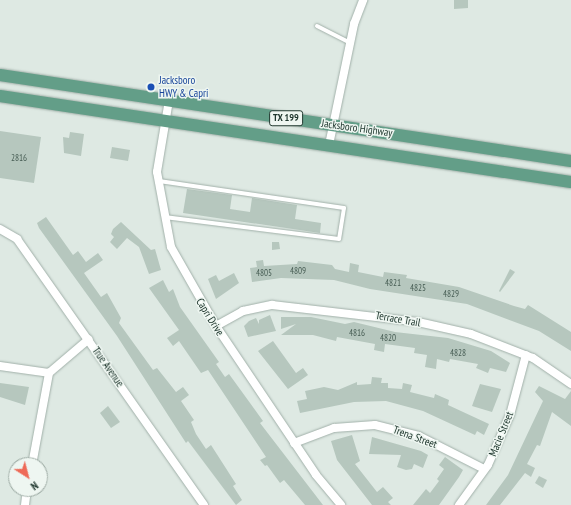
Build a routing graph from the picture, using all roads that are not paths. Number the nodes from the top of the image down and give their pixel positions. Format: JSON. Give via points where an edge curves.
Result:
{"nodes":[{"id":1,"x":363,"y":0,"type":"edge"},
{"id":2,"x":317,"y":26,"type":"dead end"},
{"id":3,"x":350,"y":43,"type":"junction"},
{"id":4,"x":0,"y":75,"type":"edge"},
{"id":5,"x":0,"y":96,"type":"edge"},
{"id":6,"x":169,"y":100,"type":"junction"},
{"id":7,"x":163,"y":120,"type":"junction"},
{"id":8,"x":334,"y":125,"type":"junction"},
{"id":9,"x":330,"y":145,"type":"junction"},
{"id":10,"x":571,"y":161,"type":"edge"},
{"id":11,"x":158,"y":181,"type":"junction"},
{"id":12,"x":571,"y":182,"type":"edge"},
{"id":13,"x":163,"y":217,"type":"junction"},
{"id":14,"x":4,"y":231,"type":"edge"},
{"id":15,"x":216,"y":326,"type":"junction"},
{"id":16,"x":89,"y":339,"type":"junction"},
{"id":17,"x":526,"y":355,"type":"junction"},
{"id":18,"x":0,"y":366,"type":"edge"},
{"id":19,"x":50,"y":373,"type":"junction"},
{"id":20,"x":571,"y":384,"type":"edge"},
{"id":21,"x":294,"y":443,"type":"junction"},
{"id":22,"x":34,"y":457,"type":"edge"},
{"id":23,"x":484,"y":469,"type":"junction"},
{"id":24,"x":204,"y":505,"type":"edge"},
{"id":25,"x":341,"y":505,"type":"edge"},
{"id":26,"x":459,"y":505,"type":"edge"}],
"edges":[{"from":1,"to":3,"type":"street"},
{"from":2,"to":3,"type":"lane"},
{"from":3,"to":8,"type":"street"},
{"from":4,"to":6,"type":"main road","name":"Jacksboro Highway","number":"TX 199"},
{"from":5,"to":7,"type":"main road","name":"Jacksboro Highway","number":"TX 199"},
{"from":6,"to":7,"type":"street","name":"Capri Drive"},
{"from":6,"to":8,"type":"main road","name":"Jacksboro Highway","number":"TX 199"},
{"from":7,"to":9,"type":"main road","name":"Jacksboro Highway","number":"TX 199"},
{"from":7,"to":11,"type":"street","name":"Capri Drive"},
{"from":8,"to":9,"type":"street"},
{"from":8,"to":10,"type":"main road","name":"Jacksboro Highway","number":"TX 199"},
{"from":9,"to":12,"type":"main road","name":"Jacksboro Highway","number":"TX 199"},
{"from":11,"to":13,"type":"street","name":"Capri Drive"},
{"from":11,"to":13,"type":"lane","via":[[344,208],[339,239]]},
{"from":13,"to":15,"type":"street","name":"Capri Drive","via":[[181,270]]},
{"from":14,"to":16,"type":"street","name":"True Avenue","via":[[17,238]]},
{"from":15,"to":17,"type":"street","name":"Terrace Trail","via":[[243,310],[272,305],[367,313],[471,334]]},
{"from":15,"to":21,"type":"street","name":"Capri Drive"},
{"from":16,"to":19,"type":"street"},
{"from":16,"to":24,"type":"street","name":"True Avenue"},
{"from":17,"to":20,"type":"street","name":"Terrace Trail"},
{"from":17,"to":23,"type":"street","name":"Macie Street","via":[[510,415]]},
{"from":18,"to":19,"type":"street"},
{"from":19,"to":22,"type":"street"},
{"from":21,"to":23,"type":"street","name":"Trena Street","via":[[334,428],[382,426],[419,436]]},
{"from":21,"to":25,"type":"street","name":"Capri Drive"},
{"from":23,"to":26,"type":"street","name":"Macie Street"}]}
